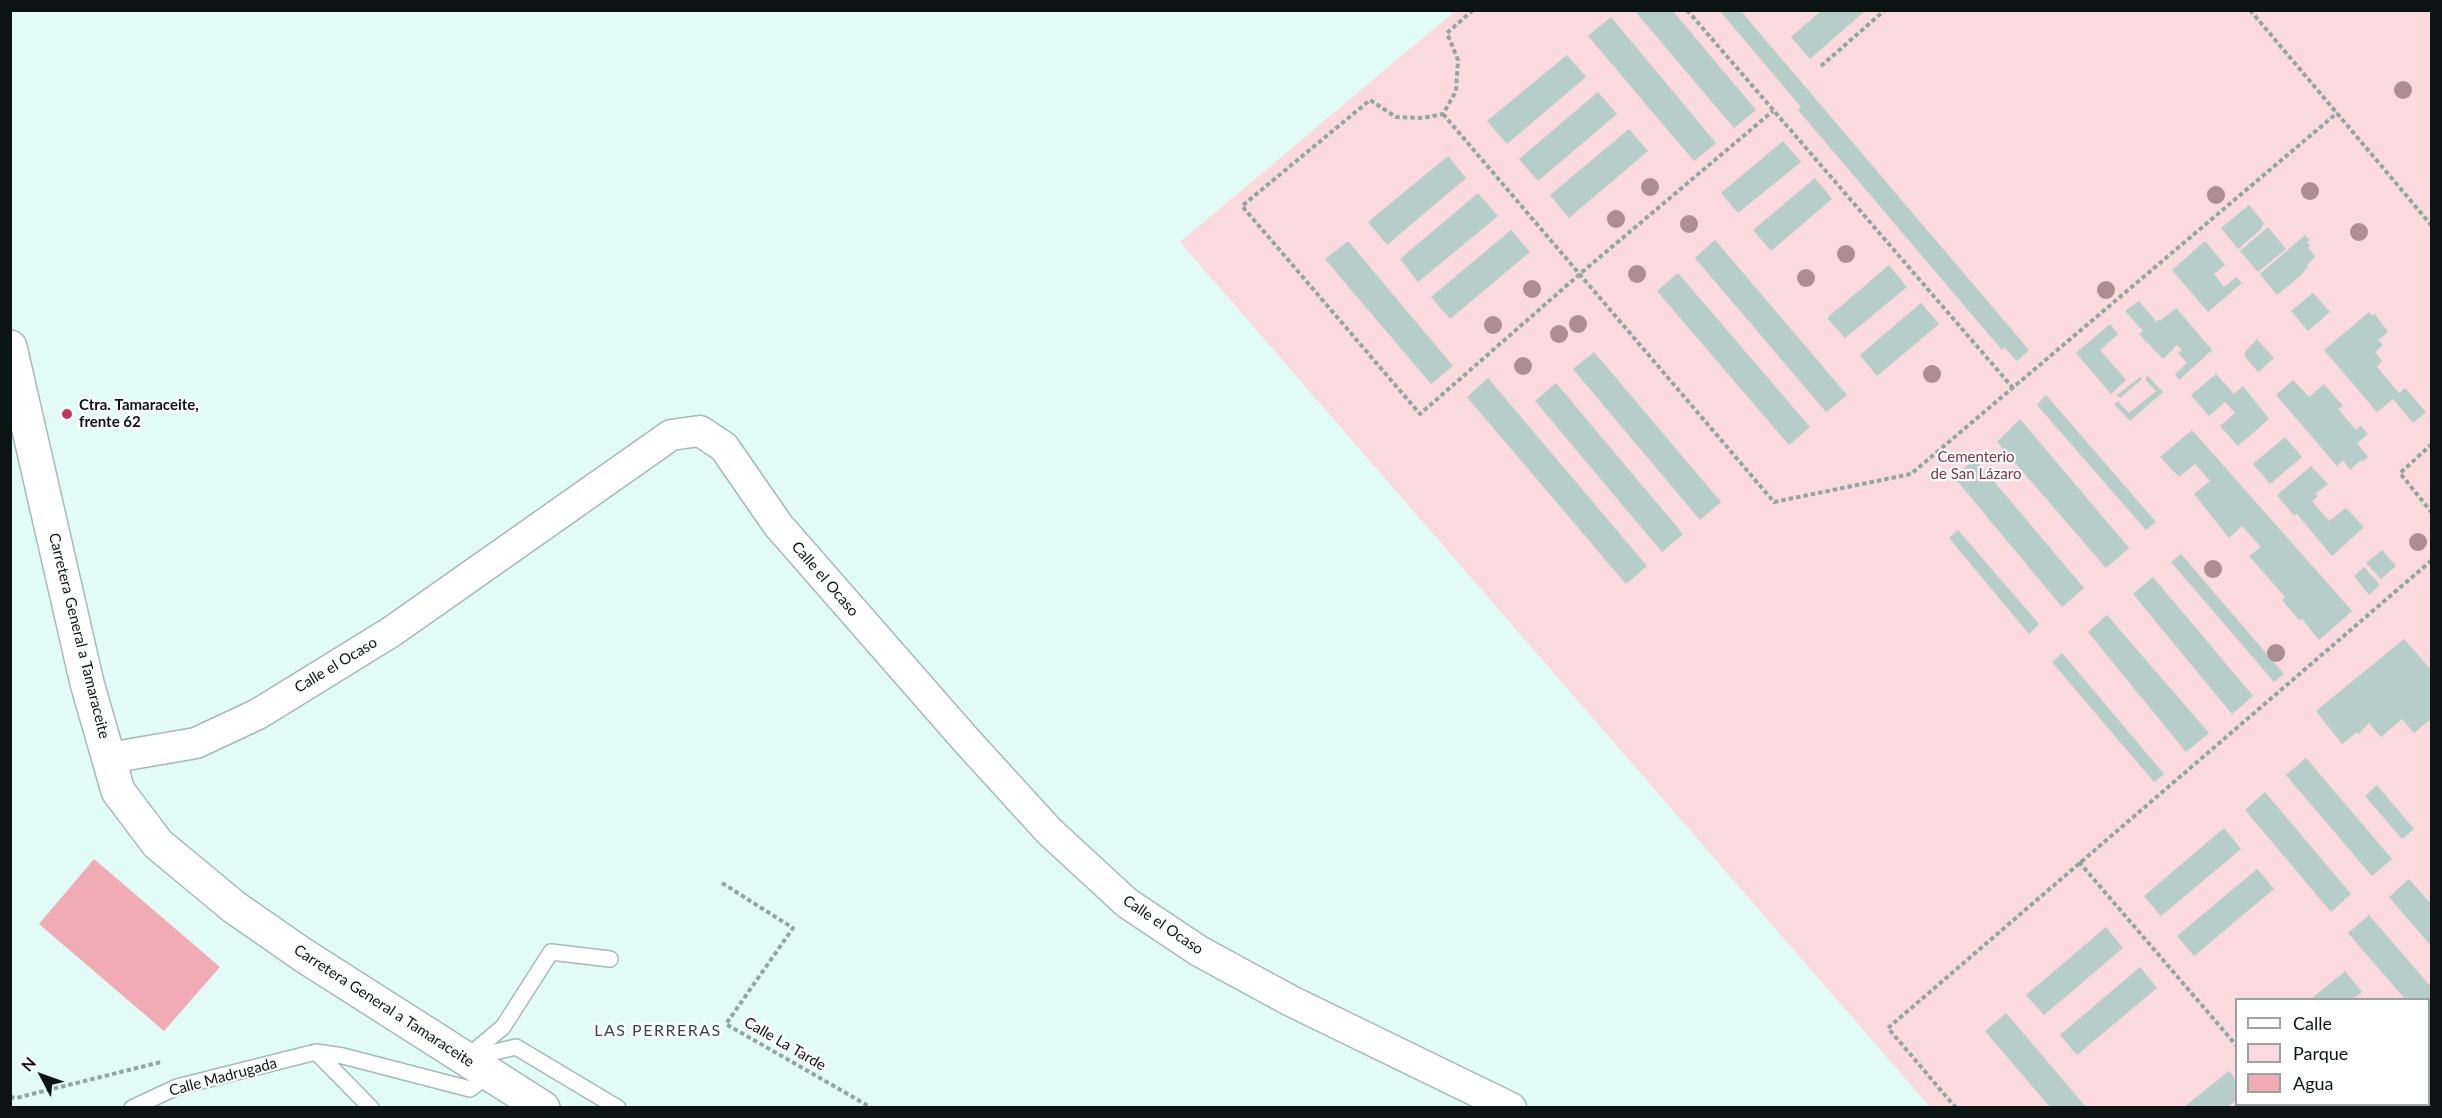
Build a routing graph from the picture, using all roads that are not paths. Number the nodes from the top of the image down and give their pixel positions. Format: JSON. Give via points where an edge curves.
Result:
{"nodes":[{"id":1,"x":10,"y":347,"type":"edge"},
{"id":2,"x":109,"y":758,"type":"junction"},
{"id":3,"x":610,"y":959,"type":"dead end"},
{"id":4,"x":316,"y":1052,"type":"junction"},
{"id":5,"x":478,"y":1066,"type":"junction"},
{"id":6,"x":132,"y":1107,"type":"edge"},
{"id":7,"x":371,"y":1107,"type":"edge"},
{"id":8,"x":543,"y":1107,"type":"edge"},
{"id":9,"x":618,"y":1107,"type":"edge"},
{"id":10,"x":1511,"y":1107,"type":"edge"}],
"edges":[{"from":1,"to":2,"type":"main road","name":"Carretera General a Tamaraceite","via":[[87,683]]},
{"from":2,"to":5,"type":"main road","name":"Carretera General a Tamaraceite","via":[[118,791],[158,844],[234,907],[303,955]]},
{"from":2,"to":10,"type":"street","name":"Calle el Ocaso","via":[[196,743],[258,714],[391,632],[671,435],[700,431],[723,447],[778,525],[989,765],[1049,831],[1127,903],[1199,951],[1291,1001]]},
{"from":3,"to":5,"type":"lane","via":[[551,952]]},
{"from":4,"to":5,"type":"lane","name":"Calle Madrugada","via":[[470,1089]]},
{"from":4,"to":6,"type":"lane","name":"Calle Madrugada","via":[[177,1087]]},
{"from":4,"to":7,"type":"lane"},
{"from":5,"to":8,"type":"main road","name":"Carretera General a Tamaraceite"},
{"from":5,"to":9,"type":"lane","via":[[516,1047]]}]}
